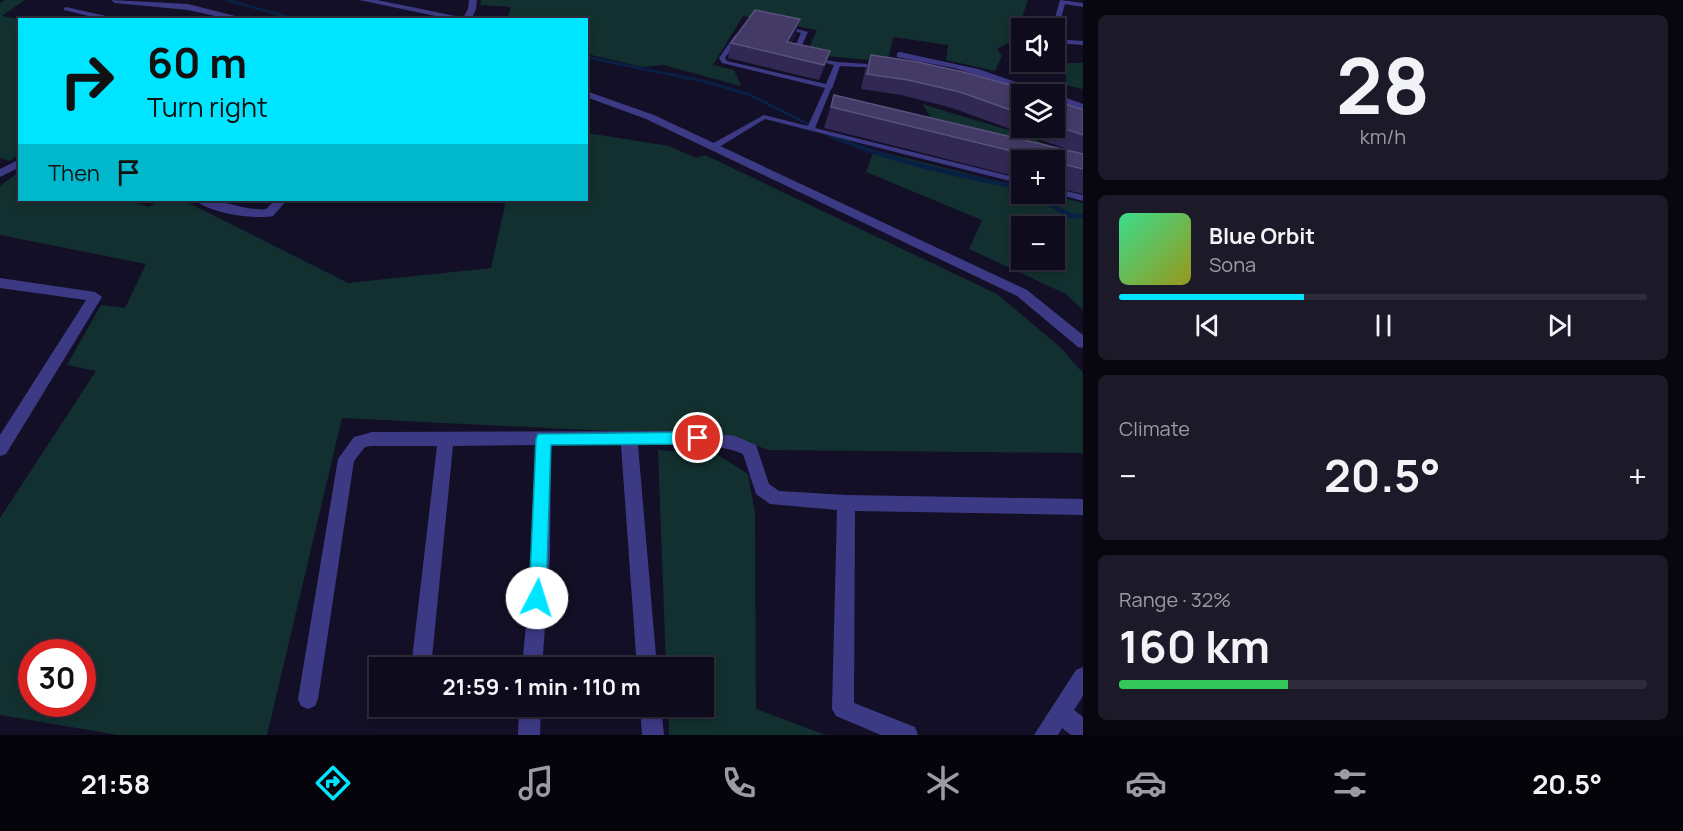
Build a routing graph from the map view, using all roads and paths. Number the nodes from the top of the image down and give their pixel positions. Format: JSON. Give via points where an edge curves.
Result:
{"nodes":[{"id":1,"x":116,"y":0,"type":"edge"},
{"id":2,"x":363,"y":0,"type":"edge"},
{"id":3,"x":473,"y":0,"type":"edge"},
{"id":4,"x":1063,"y":1,"type":"edge"},
{"id":5,"x":1083,"y":5,"type":"edge"},
{"id":6,"x":66,"y":9,"type":"dead end"},
{"id":7,"x":105,"y":18,"type":"edge"},
{"id":8,"x":238,"y":18,"type":"edge"},
{"id":9,"x":461,"y":18,"type":"edge"},
{"id":10,"x":467,"y":18,"type":"edge"},
{"id":11,"x":1058,"y":18,"type":"edge"},
{"id":12,"x":772,"y":25,"type":"edge"},
{"id":13,"x":742,"y":30,"type":"edge"},
{"id":14,"x":1065,"y":42,"type":"edge"},
{"id":15,"x":1083,"y":43,"type":"edge"},
{"id":16,"x":900,"y":56,"type":"dead end"},
{"id":17,"x":838,"y":64,"type":"junction"},
{"id":18,"x":885,"y":67,"type":"edge"},
{"id":19,"x":1016,"y":84,"type":"edge"},
{"id":20,"x":830,"y":87,"type":"junction"},
{"id":21,"x":588,"y":95,"type":"edge"},
{"id":22,"x":1065,"y":101,"type":"edge"},
{"id":23,"x":1083,"y":107,"type":"edge"},
{"id":24,"x":811,"y":129,"type":"junction"},
{"id":25,"x":713,"y":147,"type":"junction"},
{"id":26,"x":18,"y":163,"type":"edge"},
{"id":27,"x":0,"y":174,"type":"edge"},
{"id":28,"x":1011,"y":179,"type":"edge"},
{"id":29,"x":1065,"y":193,"type":"edge"},
{"id":30,"x":1083,"y":198,"type":"edge"},
{"id":31,"x":204,"y":201,"type":"edge"},
{"id":32,"x":280,"y":201,"type":"edge"},
{"id":33,"x":0,"y":283,"type":"edge"},
{"id":34,"x":1083,"y":343,"type":"edge"},
{"id":35,"x":446,"y":439,"type":"junction"},
{"id":36,"x":543,"y":439,"type":"junction"},
{"id":37,"x":629,"y":439,"type":"junction"},
{"id":38,"x":0,"y":449,"type":"edge"},
{"id":39,"x":846,"y":503,"type":"junction"},
{"id":40,"x":1083,"y":507,"type":"edge"},
{"id":41,"x":422,"y":657,"type":"edge"},
{"id":42,"x":533,"y":657,"type":"edge"},
{"id":43,"x":646,"y":657,"type":"edge"},
{"id":44,"x":1083,"y":677,"type":"edge"},
{"id":45,"x":308,"y":699,"type":"dead end"},
{"id":46,"x":1060,"y":713,"type":"junction"},
{"id":47,"x":530,"y":717,"type":"edge"},
{"id":48,"x":651,"y":717,"type":"edge"},
{"id":49,"x":1083,"y":731,"type":"edge"},
{"id":50,"x":529,"y":735,"type":"edge"},
{"id":51,"x":653,"y":735,"type":"edge"},
{"id":52,"x":907,"y":735,"type":"edge"},
{"id":53,"x":1045,"y":735,"type":"edge"}],
"edges":[{"from":1,"to":8,"type":"street","via":[[188,7]]},
{"from":2,"to":9,"type":"street"},
{"from":3,"to":10,"type":"street"},
{"from":4,"to":5,"type":"lane"},
{"from":4,"to":11,"type":"lane"},
{"from":6,"to":7,"type":"lane"},
{"from":12,"to":17,"type":"lane","via":[[805,32],[795,56]]},
{"from":13,"to":20,"type":"lane","via":[[722,58],[724,62]]},
{"from":14,"to":15,"type":"lane"},
{"from":16,"to":19,"type":"street","via":[[969,68]]},
{"from":17,"to":18,"type":"lane"},
{"from":17,"to":20,"type":"lane"},
{"from":20,"to":24,"type":"lane"},
{"from":21,"to":25,"type":"street","via":[[640,113]]},
{"from":22,"to":23,"type":"street"},
{"from":24,"to":25,"type":"lane","via":[[764,117]]},
{"from":24,"to":28,"type":"lane"},
{"from":25,"to":34,"type":"street","via":[[1022,293]]},
{"from":26,"to":27,"type":"street"},
{"from":29,"to":30,"type":"lane"},
{"from":31,"to":32,"type":"street","via":[[252,215],[269,213]]},
{"from":33,"to":38,"type":"street","via":[[95,297]]},
{"from":35,"to":36,"type":"street"},
{"from":35,"to":41,"type":"street"},
{"from":35,"to":45,"type":"street","via":[[360,441],[346,459]]},
{"from":36,"to":37,"type":"street"},
{"from":36,"to":42,"type":"street"},
{"from":37,"to":39,"type":"street","via":[[698,438],[735,443],[750,450],[762,489],[776,499]]},
{"from":37,"to":43,"type":"street"},
{"from":39,"to":40,"type":"street"},
{"from":39,"to":52,"type":"street","via":[[843,709]]},
{"from":44,"to":46,"type":"street"},
{"from":46,"to":49,"type":"street"},
{"from":46,"to":53,"type":"street"},
{"from":47,"to":50,"type":"street"},
{"from":48,"to":51,"type":"street"}]}
